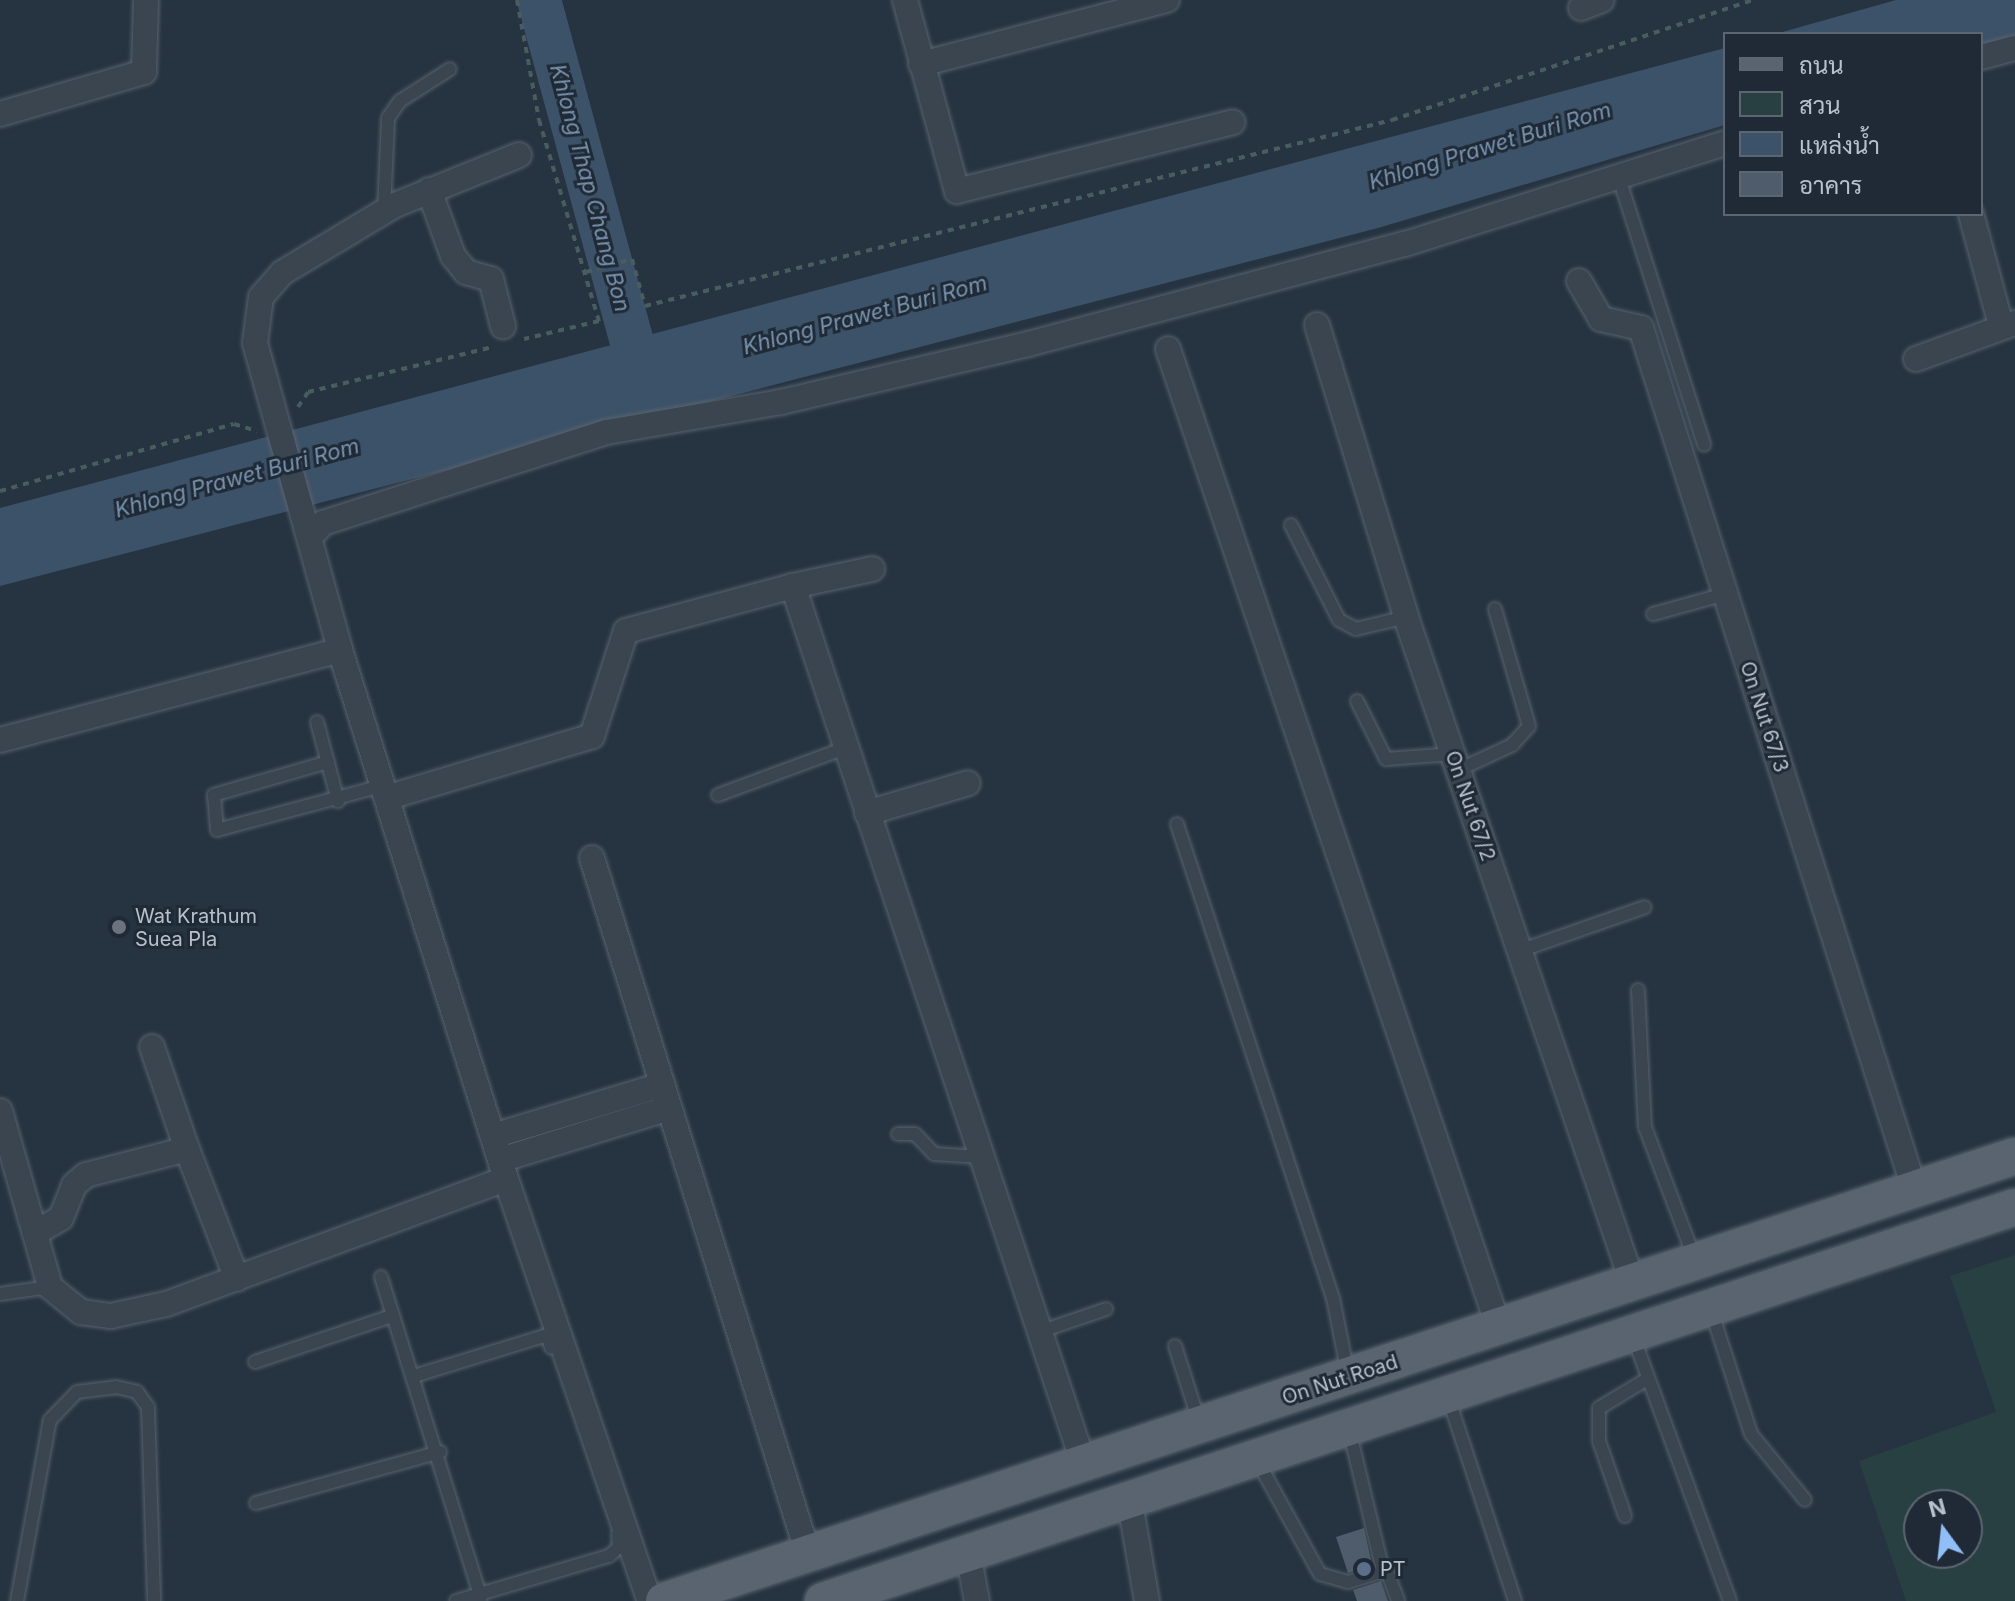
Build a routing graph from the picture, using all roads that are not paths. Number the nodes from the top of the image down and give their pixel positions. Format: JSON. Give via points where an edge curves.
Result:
{"nodes":[{"id":1,"x":146,"y":0,"type":"edge"},
{"id":2,"x":905,"y":0,"type":"edge"},
{"id":3,"x":1167,"y":0,"type":"edge"},
{"id":4,"x":2015,"y":48,"type":"edge"},
{"id":5,"x":1983,"y":56,"type":"edge"},
{"id":6,"x":921,"y":64,"type":"junction"},
{"id":7,"x":450,"y":69,"type":"dead end"},
{"id":8,"x":0,"y":114,"type":"edge"},
{"id":9,"x":1233,"y":122,"type":"dead end"},
{"id":10,"x":1723,"y":144,"type":"edge"},
{"id":11,"x":519,"y":155,"type":"dead end"},
{"id":12,"x":1619,"y":178,"type":"junction"},
{"id":13,"x":429,"y":190,"type":"junction"},
{"id":14,"x":384,"y":211,"type":"junction"},
{"id":15,"x":1972,"y":216,"type":"edge"},
{"id":16,"x":1579,"y":281,"type":"dead end"},
{"id":17,"x":2008,"y":324,"type":"edge"},
{"id":18,"x":1317,"y":325,"type":"dead end"},
{"id":19,"x":503,"y":326,"type":"dead end"},
{"id":20,"x":1168,"y":349,"type":"dead end"},
{"id":21,"x":1916,"y":359,"type":"dead end"},
{"id":22,"x":1704,"y":445,"type":"dead end"},
{"id":23,"x":1291,"y":525,"type":"dead end"},
{"id":24,"x":308,"y":532,"type":"junction"},
{"id":25,"x":872,"y":569,"type":"dead end"},
{"id":26,"x":793,"y":586,"type":"junction"},
{"id":27,"x":1725,"y":594,"type":"junction"},
{"id":28,"x":1495,"y":609,"type":"dead end"},
{"id":29,"x":1653,"y":614,"type":"dead end"},
{"id":30,"x":1406,"y":617,"type":"junction"},
{"id":31,"x":340,"y":650,"type":"junction"},
{"id":32,"x":1357,"y":701,"type":"dead end"},
{"id":33,"x":317,"y":722,"type":"dead end"},
{"id":34,"x":0,"y":740,"type":"edge"},
{"id":35,"x":845,"y":748,"type":"junction"},
{"id":36,"x":328,"y":762,"type":"junction"},
{"id":37,"x":1455,"y":762,"type":"junction"},
{"id":38,"x":968,"y":783,"type":"dead end"},
{"id":39,"x":387,"y":791,"type":"junction"},
{"id":40,"x":718,"y":795,"type":"dead end"},
{"id":41,"x":338,"y":801,"type":"junction"},
{"id":42,"x":867,"y":813,"type":"junction"},
{"id":43,"x":1177,"y":824,"type":"dead end"},
{"id":44,"x":592,"y":858,"type":"dead end"},
{"id":45,"x":1645,"y":907,"type":"dead end"},
{"id":46,"x":1519,"y":951,"type":"junction"},
{"id":47,"x":1638,"y":990,"type":"dead end"},
{"id":48,"x":152,"y":1047,"type":"dead end"},
{"id":49,"x":666,"y":1096,"type":"junction"},
{"id":50,"x":0,"y":1111,"type":"edge"},
{"id":51,"x":898,"y":1134,"type":"dead end"},
{"id":52,"x":493,"y":1136,"type":"junction"},
{"id":53,"x":187,"y":1149,"type":"junction"},
{"id":54,"x":2015,"y":1156,"type":"edge"},
{"id":55,"x":981,"y":1157,"type":"junction"},
{"id":56,"x":503,"y":1170,"type":"junction"},
{"id":57,"x":1914,"y":1188,"type":"junction"},
{"id":58,"x":2015,"y":1207,"type":"edge"},
{"id":59,"x":35,"y":1233,"type":"junction"},
{"id":60,"x":1696,"y":1263,"type":"junction"},
{"id":61,"x":381,"y":1277,"type":"dead end"},
{"id":62,"x":237,"y":1279,"type":"junction"},
{"id":63,"x":1633,"y":1284,"type":"junction"},
{"id":64,"x":50,"y":1287,"type":"junction"},
{"id":65,"x":0,"y":1294,"type":"edge"},
{"id":66,"x":1711,"y":1307,"type":"junction"},
{"id":67,"x":1106,"y":1309,"type":"dead end"},
{"id":68,"x":392,"y":1316,"type":"junction"},
{"id":69,"x":1499,"y":1328,"type":"junction"},
{"id":70,"x":1039,"y":1332,"type":"junction"},
{"id":71,"x":1631,"y":1333,"type":"junction"},
{"id":72,"x":1175,"y":1346,"type":"dead end"},
{"id":73,"x":255,"y":1362,"type":"dead end"},
{"id":74,"x":414,"y":1376,"type":"junction"},
{"id":75,"x":1349,"y":1377,"type":"junction"},
{"id":76,"x":1647,"y":1379,"type":"junction"},
{"id":77,"x":1447,"y":1394,"type":"junction"},
{"id":78,"x":1200,"y":1424,"type":"junction"},
{"id":79,"x":1348,"y":1426,"type":"junction"},
{"id":80,"x":440,"y":1452,"type":"junction"},
{"id":81,"x":1255,"y":1456,"type":"junction"},
{"id":82,"x":1083,"y":1462,"type":"junction"},
{"id":83,"x":1129,"y":1497,"type":"junction"},
{"id":84,"x":1805,"y":1500,"type":"dead end"},
{"id":85,"x":256,"y":1503,"type":"dead end"},
{"id":86,"x":1625,"y":1516,"type":"dead end"},
{"id":87,"x":968,"y":1553,"type":"junction"},
{"id":88,"x":808,"y":1554,"type":"junction"},
{"id":89,"x":1386,"y":1569,"type":"junction"},
{"id":90,"x":744,"y":1589,"type":"edge"},
{"id":91,"x":480,"y":1597,"type":"edge"},
{"id":92,"x":687,"y":1597,"type":"edge"},
{"id":93,"x":17,"y":1601,"type":"edge"},
{"id":94,"x":154,"y":1601,"type":"edge"},
{"id":95,"x":456,"y":1601,"type":"edge"},
{"id":96,"x":650,"y":1601,"type":"edge"},
{"id":97,"x":823,"y":1601,"type":"edge"},
{"id":98,"x":977,"y":1601,"type":"edge"},
{"id":99,"x":1147,"y":1601,"type":"edge"},
{"id":100,"x":1398,"y":1601,"type":"edge"},
{"id":101,"x":1515,"y":1601,"type":"edge"},
{"id":102,"x":1730,"y":1601,"type":"edge"}],
"edges":[{"from":1,"to":8,"type":"street","via":[[144,72]]},
{"from":2,"to":6,"type":"street"},
{"from":3,"to":6,"type":"street"},
{"from":4,"to":5,"type":"street"},
{"from":6,"to":9,"type":"street","via":[[957,191]]},
{"from":7,"to":14,"type":"lane","via":[[400,101],[388,118]]},
{"from":10,"to":12,"type":"street"},
{"from":11,"to":13,"type":"street"},
{"from":12,"to":22,"type":"lane"},
{"from":12,"to":24,"type":"street","via":[[1405,244],[995,352],[781,402],[607,432]]},
{"from":13,"to":14,"type":"street"},
{"from":13,"to":19,"type":"street","via":[[453,256],[466,272],[491,279]]},
{"from":14,"to":24,"type":"street","via":[[331,239],[261,297],[255,343],[270,418]]},
{"from":15,"to":17,"type":"street"},
{"from":16,"to":27,"type":"street","name":"On Nut 67/3","via":[[1601,319],[1641,328]]},
{"from":17,"to":21,"type":"street"},
{"from":18,"to":30,"type":"street","name":"On Nut 67/2"},
{"from":20,"to":69,"type":"street"},
{"from":23,"to":30,"type":"lane","via":[[1339,620],[1356,629]]},
{"from":24,"to":31,"type":"street"},
{"from":25,"to":26,"type":"street"},
{"from":26,"to":35,"type":"street"},
{"from":26,"to":39,"type":"street","via":[[626,631],[592,736]]},
{"from":27,"to":29,"type":"lane"},
{"from":27,"to":57,"type":"street","name":"On Nut 67/3"},
{"from":28,"to":37,"type":"lane","via":[[1529,726],[1512,745]]},
{"from":30,"to":37,"type":"street","name":"On Nut 67/2"},
{"from":31,"to":34,"type":"street"},
{"from":31,"to":39,"type":"street"},
{"from":32,"to":37,"type":"lane","via":[[1386,759]]},
{"from":33,"to":36,"type":"lane"},
{"from":35,"to":40,"type":"lane"},
{"from":35,"to":42,"type":"street"},
{"from":36,"to":41,"type":"lane"},
{"from":36,"to":41,"type":"lane","via":[[214,795],[217,830]]},
{"from":37,"to":46,"type":"street","name":"On Nut 67/2"},
{"from":38,"to":42,"type":"street"},
{"from":39,"to":41,"type":"lane"},
{"from":39,"to":52,"type":"street"},
{"from":42,"to":55,"type":"street"},
{"from":43,"to":75,"type":"lane","via":[[1333,1298]]},
{"from":44,"to":49,"type":"street"},
{"from":45,"to":46,"type":"lane"},
{"from":46,"to":63,"type":"street","name":"On Nut 67/2"},
{"from":47,"to":60,"type":"lane","via":[[1645,1127]]},
{"from":48,"to":53,"type":"street"},
{"from":49,"to":52,"type":"street"},
{"from":49,"to":56,"type":"street"},
{"from":49,"to":88,"type":"street"},
{"from":50,"to":59,"type":"street"},
{"from":51,"to":55,"type":"lane","via":[[915,1134],[934,1154]]},
{"from":52,"to":56,"type":"street"},
{"from":53,"to":59,"type":"street","via":[[86,1175],[74,1185],[61,1218]]},
{"from":53,"to":62,"type":"street"},
{"from":54,"to":57,"type":"main road","name":"On Nut Road"},
{"from":55,"to":70,"type":"street"},
{"from":56,"to":62,"type":"street"},
{"from":56,"to":96,"type":"street"},
{"from":57,"to":60,"type":"main road","name":"On Nut Road"},
{"from":58,"to":66,"type":"main road"},
{"from":59,"to":64,"type":"street"},
{"from":60,"to":63,"type":"main road","name":"On Nut Road"},
{"from":61,"to":68,"type":"lane"},
{"from":62,"to":64,"type":"street","via":[[111,1316],[81,1312]]},
{"from":63,"to":69,"type":"main road","name":"On Nut Road"},
{"from":64,"to":65,"type":"lane"},
{"from":66,"to":71,"type":"main road"},
{"from":66,"to":84,"type":"lane","via":[[1751,1434]]},
{"from":67,"to":70,"type":"lane"},
{"from":68,"to":73,"type":"lane"},
{"from":68,"to":74,"type":"lane"},
{"from":69,"to":75,"type":"main road","name":"On Nut Road"},
{"from":70,"to":82,"type":"street"},
{"from":71,"to":76,"type":"lane"},
{"from":71,"to":77,"type":"main road"},
{"from":72,"to":78,"type":"lane"},
{"from":74,"to":80,"type":"lane"},
{"from":74,"to":91,"type":"lane","via":[[547,1335],[619,1537],[609,1556]]},
{"from":75,"to":78,"type":"main road","name":"On Nut Road"},
{"from":76,"to":86,"type":"lane","via":[[1599,1408],[1599,1441]]},
{"from":76,"to":102,"type":"lane"},
{"from":77,"to":79,"type":"main road"},
{"from":77,"to":101,"type":"lane"},
{"from":78,"to":82,"type":"main road","name":"On Nut Road"},
{"from":79,"to":81,"type":"main road"},
{"from":79,"to":89,"type":"lane"},
{"from":80,"to":85,"type":"lane"},
{"from":80,"to":91,"type":"lane"},
{"from":81,"to":83,"type":"main road"},
{"from":81,"to":89,"type":"lane","via":[[1320,1574],[1348,1582]]},
{"from":82,"to":88,"type":"main road","name":"On Nut Road"},
{"from":83,"to":87,"type":"main road"},
{"from":83,"to":99,"type":"street"},
{"from":87,"to":97,"type":"main road"},
{"from":87,"to":98,"type":"street"},
{"from":88,"to":90,"type":"main road","name":"On Nut Road"},
{"from":89,"to":100,"type":"lane"},
{"from":90,"to":92,"type":"main road","name":"On Nut Road"},
{"from":91,"to":95,"type":"lane"},
{"from":93,"to":94,"type":"lane","via":[[50,1420],[77,1392],[116,1387],[137,1392],[148,1407]]}]}
